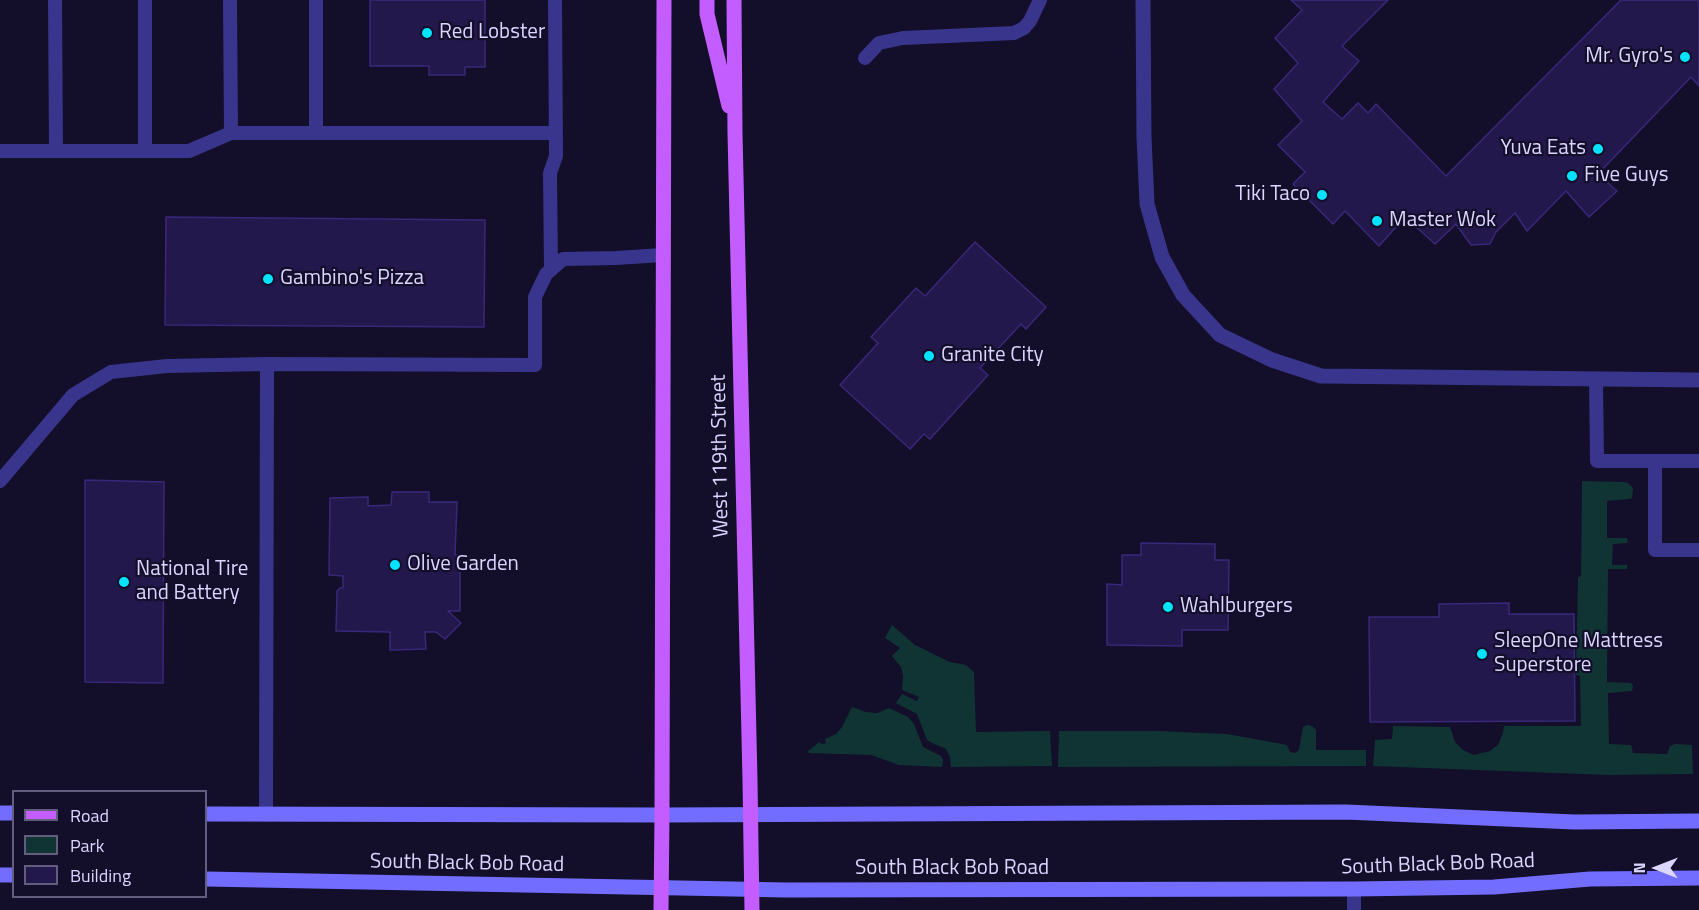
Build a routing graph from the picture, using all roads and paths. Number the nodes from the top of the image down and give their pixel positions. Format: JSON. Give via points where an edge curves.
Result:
{"nodes":[{"id":1,"x":55,"y":0,"type":"edge"},
{"id":2,"x":145,"y":0,"type":"edge"},
{"id":3,"x":230,"y":0,"type":"edge"},
{"id":4,"x":316,"y":0,"type":"edge"},
{"id":5,"x":555,"y":0,"type":"edge"},
{"id":6,"x":664,"y":0,"type":"edge"},
{"id":7,"x":707,"y":0,"type":"edge"},
{"id":8,"x":734,"y":0,"type":"edge"},
{"id":9,"x":1143,"y":0,"type":"edge"},
{"id":10,"x":1037,"y":3,"type":"edge"},
{"id":11,"x":865,"y":58,"type":"dead end"},
{"id":12,"x":735,"y":133,"type":"junction"},
{"id":13,"x":231,"y":134,"type":"junction"},
{"id":14,"x":316,"y":134,"type":"junction"},
{"id":15,"x":556,"y":134,"type":"junction"},
{"id":16,"x":0,"y":151,"type":"edge"},
{"id":17,"x":56,"y":151,"type":"junction"},
{"id":18,"x":145,"y":151,"type":"junction"},
{"id":19,"x":663,"y":255,"type":"junction"},
{"id":20,"x":551,"y":270,"type":"junction"},
{"id":21,"x":267,"y":364,"type":"junction"},
{"id":22,"x":1596,"y":380,"type":"junction"},
{"id":23,"x":1699,"y":380,"type":"edge"},
{"id":24,"x":1655,"y":461,"type":"junction"},
{"id":25,"x":1699,"y":461,"type":"edge"},
{"id":26,"x":0,"y":481,"type":"edge"},
{"id":27,"x":1699,"y":550,"type":"edge"},
{"id":28,"x":207,"y":813,"type":"edge"},
{"id":29,"x":266,"y":814,"type":"junction"},
{"id":30,"x":751,"y":814,"type":"junction"},
{"id":31,"x":662,"y":815,"type":"junction"},
{"id":32,"x":1699,"y":821,"type":"edge"},
{"id":33,"x":1699,"y":878,"type":"edge"},
{"id":34,"x":207,"y":879,"type":"edge"},
{"id":35,"x":662,"y":888,"type":"junction"},
{"id":36,"x":1353,"y":889,"type":"junction"},
{"id":37,"x":752,"y":890,"type":"junction"},
{"id":38,"x":661,"y":910,"type":"edge"},
{"id":39,"x":752,"y":910,"type":"edge"},
{"id":40,"x":1353,"y":910,"type":"edge"}],
"edges":[{"from":1,"to":17,"type":"lane"},
{"from":2,"to":18,"type":"lane"},
{"from":3,"to":13,"type":"lane"},
{"from":4,"to":14,"type":"lane"},
{"from":5,"to":15,"type":"lane"},
{"from":6,"to":19,"type":"main road"},
{"from":7,"to":12,"type":"main road"},
{"from":8,"to":12,"type":"main road","name":"West 119th Street"},
{"from":9,"to":22,"type":"street","via":[[1147,204],[1162,257],[1183,295],[1220,335],[1272,360],[1321,376]]},
{"from":10,"to":11,"type":"lane","via":[[1024,28],[1014,33],[903,38],[879,43]]},
{"from":12,"to":30,"type":"main road","name":"West 119th Street"},
{"from":13,"to":14,"type":"lane"},
{"from":13,"to":18,"type":"lane","via":[[189,151]]},
{"from":14,"to":15,"type":"lane"},
{"from":15,"to":20,"type":"lane","via":[[556,156],[550,173]]},
{"from":16,"to":17,"type":"lane"},
{"from":17,"to":18,"type":"lane"},
{"from":19,"to":20,"type":"lane","via":[[563,259]]},
{"from":19,"to":31,"type":"main road"},
{"from":20,"to":21,"type":"lane","via":[[535,297],[535,365]]},
{"from":21,"to":26,"type":"lane","via":[[167,366],[111,372],[73,395]]},
{"from":21,"to":29,"type":"lane"},
{"from":22,"to":23,"type":"street"},
{"from":22,"to":24,"type":"lane","via":[[1597,461]]},
{"from":24,"to":25,"type":"lane"},
{"from":24,"to":27,"type":"lane","via":[[1655,550]]},
{"from":28,"to":29,"type":"main road","name":"South Black Bob Road"},
{"from":29,"to":31,"type":"main road","name":"South Black Bob Road"},
{"from":30,"to":31,"type":"main road","name":"South Black Bob Road"},
{"from":30,"to":32,"type":"main road","name":"South Black Bob Road","via":[[1346,812],[1574,822]]},
{"from":30,"to":37,"type":"main road","name":"West 119th Street"},
{"from":31,"to":35,"type":"main road"},
{"from":33,"to":36,"type":"main road","name":"South Black Bob Road"},
{"from":34,"to":35,"type":"main road","name":"South Black Bob Road"},
{"from":35,"to":37,"type":"main road","name":"South Black Bob Road"},
{"from":35,"to":38,"type":"main road"},
{"from":36,"to":37,"type":"main road","name":"South Black Bob Road"},
{"from":36,"to":40,"type":"lane"},
{"from":37,"to":39,"type":"main road","name":"West 119th Street"}]}
